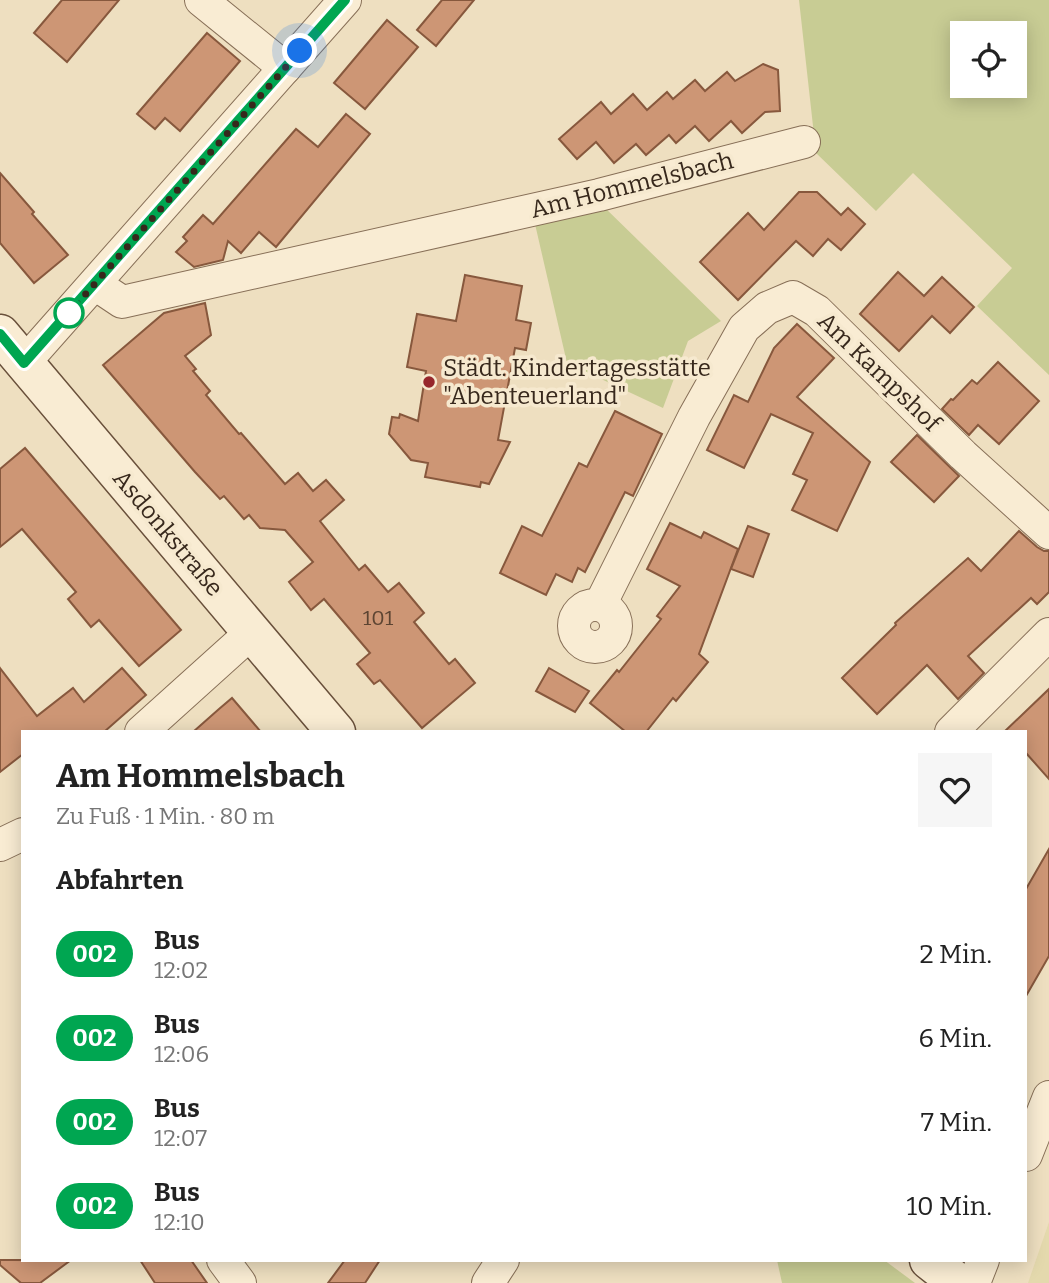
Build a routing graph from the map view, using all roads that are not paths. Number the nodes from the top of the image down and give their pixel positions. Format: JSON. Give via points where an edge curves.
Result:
{"nodes":[{"id":1,"x":201,"y":0,"type":"edge"},
{"id":2,"x":345,"y":0,"type":"edge"},
{"id":3,"x":285,"y":68,"type":"junction"},
{"id":4,"x":804,"y":142,"type":"dead end"},
{"id":5,"x":95,"y":284,"type":"junction"},
{"id":6,"x":0,"y":334,"type":"edge"},
{"id":7,"x":24,"y":363,"type":"junction"},
{"id":8,"x":1049,"y":533,"type":"edge"},
{"id":9,"x":600,"y":605,"type":"dead end"},
{"id":10,"x":251,"y":633,"type":"junction"},
{"id":11,"x":1049,"y":635,"type":"edge"},
{"id":12,"x":143,"y":730,"type":"edge"},
{"id":13,"x":334,"y":730,"type":"edge"},
{"id":14,"x":953,"y":730,"type":"edge"},
{"id":15,"x":21,"y":835,"type":"edge"},
{"id":16,"x":0,"y":845,"type":"edge"},
{"id":17,"x":1049,"y":1097,"type":"edge"},
{"id":18,"x":1027,"y":1152,"type":"edge"},
{"id":19,"x":224,"y":1262,"type":"edge"},
{"id":20,"x":502,"y":1262,"type":"edge"},
{"id":21,"x":932,"y":1262,"type":"edge"},
{"id":22,"x":982,"y":1262,"type":"edge"},
{"id":23,"x":240,"y":1283,"type":"edge"},
{"id":24,"x":488,"y":1283,"type":"edge"},
{"id":25,"x":958,"y":1283,"type":"edge"},
{"id":26,"x":974,"y":1283,"type":"edge"}],
"edges":[{"from":1,"to":3,"type":"street"},
{"from":2,"to":3,"type":"street"},
{"from":3,"to":5,"type":"street"},
{"from":4,"to":5,"type":"street","name":"Am Hommelsbach","via":[[598,195],[122,302]]},
{"from":5,"to":7,"type":"street"},
{"from":6,"to":7,"type":"street","name":"Asdonkstraße"},
{"from":7,"to":10,"type":"street","name":"Asdonkstraße"},
{"from":8,"to":9,"type":"street","name":"Am Kampshof","via":[[817,311],[793,297],[767,308],[744,328]]},
{"from":10,"to":12,"type":"street"},
{"from":10,"to":13,"type":"street","name":"Asdonkstraße"},
{"from":11,"to":14,"type":"street"},
{"from":15,"to":16,"type":"street"},
{"from":17,"to":18,"type":"street"},
{"from":19,"to":23,"type":"street"},
{"from":20,"to":24,"type":"street"},
{"from":21,"to":25,"type":"street"},
{"from":22,"to":26,"type":"street"}]}
